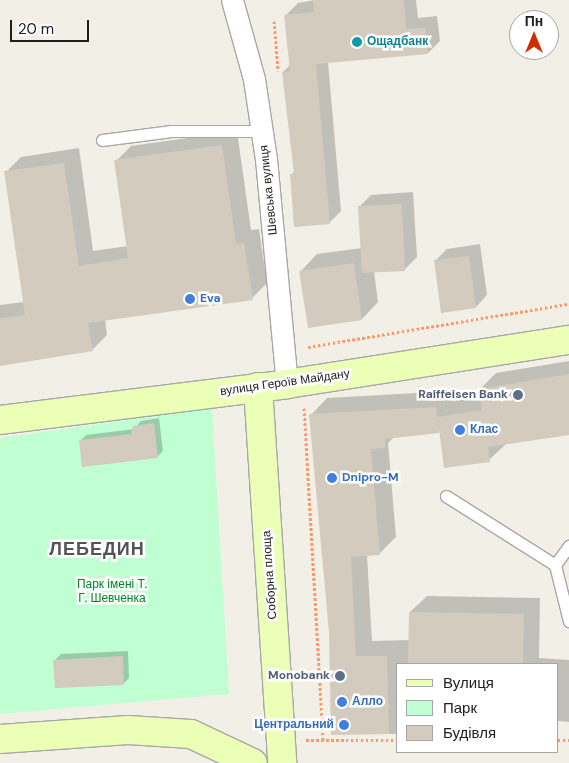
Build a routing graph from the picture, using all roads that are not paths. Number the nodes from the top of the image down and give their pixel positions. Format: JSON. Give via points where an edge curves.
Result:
{"nodes":[{"id":1,"x":232,"y":0,"type":"edge"},
{"id":2,"x":262,"y":131,"type":"junction"},
{"id":3,"x":102,"y":140,"type":"dead end"},
{"id":4,"x":569,"y":340,"type":"edge"},
{"id":5,"x":295,"y":383,"type":"junction"},
{"id":6,"x":258,"y":387,"type":"junction"},
{"id":7,"x":0,"y":420,"type":"edge"},
{"id":8,"x":446,"y":496,"type":"dead end"},
{"id":9,"x":569,"y":546,"type":"edge"},
{"id":10,"x":555,"y":565,"type":"junction"},
{"id":11,"x":569,"y":621,"type":"edge"},
{"id":12,"x":0,"y":739,"type":"edge"},
{"id":13,"x":282,"y":751,"type":"edge"},
{"id":14,"x":253,"y":763,"type":"edge"}],
"edges":[{"from":1,"to":2,"type":"street","name":"Шевська вулиця","via":[[254,79]]},
{"from":2,"to":3,"type":"lane","via":[[171,131]]},
{"from":2,"to":5,"type":"street","name":"Шевська вулиця"},
{"from":4,"to":5,"type":"main road","name":"вулиця Героїв Майдану"},
{"from":5,"to":6,"type":"main road","name":"вулиця Героїв Майдану"},
{"from":6,"to":7,"type":"main road","name":"вулиця Героїв Майдану"},
{"from":6,"to":13,"type":"main road","name":"Соборна площа"},
{"from":8,"to":10,"type":"lane"},
{"from":9,"to":10,"type":"lane"},
{"from":10,"to":11,"type":"lane"},
{"from":12,"to":14,"type":"main road","via":[[128,730],[190,734]]}]}
